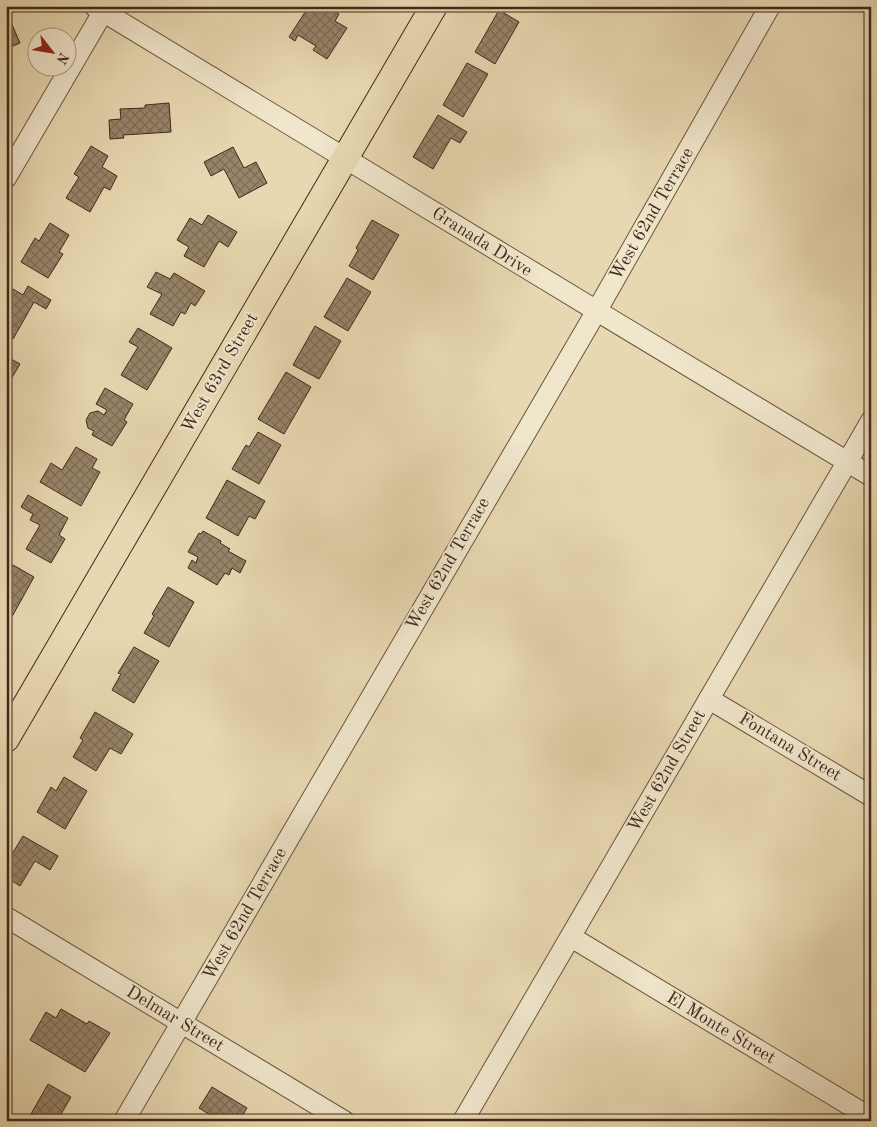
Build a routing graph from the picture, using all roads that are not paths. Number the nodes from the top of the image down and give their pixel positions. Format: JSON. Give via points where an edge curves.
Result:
{"nodes":[{"id":1,"x":434,"y":6,"type":"edge"},
{"id":2,"x":770,"y":6,"type":"edge"},
{"id":3,"x":99,"y":9,"type":"edge"},
{"id":4,"x":346,"y":158,"type":"junction"},
{"id":5,"x":6,"y":178,"type":"edge"},
{"id":6,"x":596,"y":312,"type":"junction"},
{"id":7,"x":871,"y":421,"type":"edge"},
{"id":8,"x":847,"y":462,"type":"junction"},
{"id":9,"x":871,"y":476,"type":"edge"},
{"id":10,"x":709,"y":699,"type":"junction"},
{"id":11,"x":6,"y":740,"type":"edge"},
{"id":12,"x":871,"y":796,"type":"edge"},
{"id":13,"x":6,"y":917,"type":"edge"},
{"id":14,"x":571,"y":937,"type":"junction"},
{"id":15,"x":182,"y":1023,"type":"junction"},
{"id":16,"x":871,"y":1118,"type":"edge"},
{"id":17,"x":124,"y":1121,"type":"edge"},
{"id":18,"x":344,"y":1121,"type":"edge"},
{"id":19,"x":463,"y":1121,"type":"edge"}],
"edges":[{"from":1,"to":4,"type":"main road","name":"West 63rd Street"},
{"from":2,"to":6,"type":"street","name":"West 62nd Terrace"},
{"from":3,"to":4,"type":"street","name":"Granada Drive"},
{"from":3,"to":5,"type":"street"},
{"from":4,"to":6,"type":"street","name":"Granada Drive"},
{"from":4,"to":11,"type":"main road","name":"West 63rd Street"},
{"from":6,"to":8,"type":"street","name":"Granada Drive"},
{"from":6,"to":15,"type":"street","name":"West 62nd Terrace"},
{"from":7,"to":8,"type":"street","name":"West 62nd Street"},
{"from":8,"to":9,"type":"street","name":"Granada Drive"},
{"from":8,"to":10,"type":"street","name":"West 62nd Street"},
{"from":10,"to":12,"type":"street","name":"Fontana Street"},
{"from":10,"to":14,"type":"street","name":"West 62nd Street"},
{"from":13,"to":15,"type":"street","name":"Delmar Street"},
{"from":14,"to":16,"type":"street","name":"El Monte Street"},
{"from":14,"to":19,"type":"street","name":"West 62nd Street"},
{"from":15,"to":17,"type":"street","name":"West 62nd Terrace"},
{"from":15,"to":18,"type":"street","name":"Delmar Street"}]}
